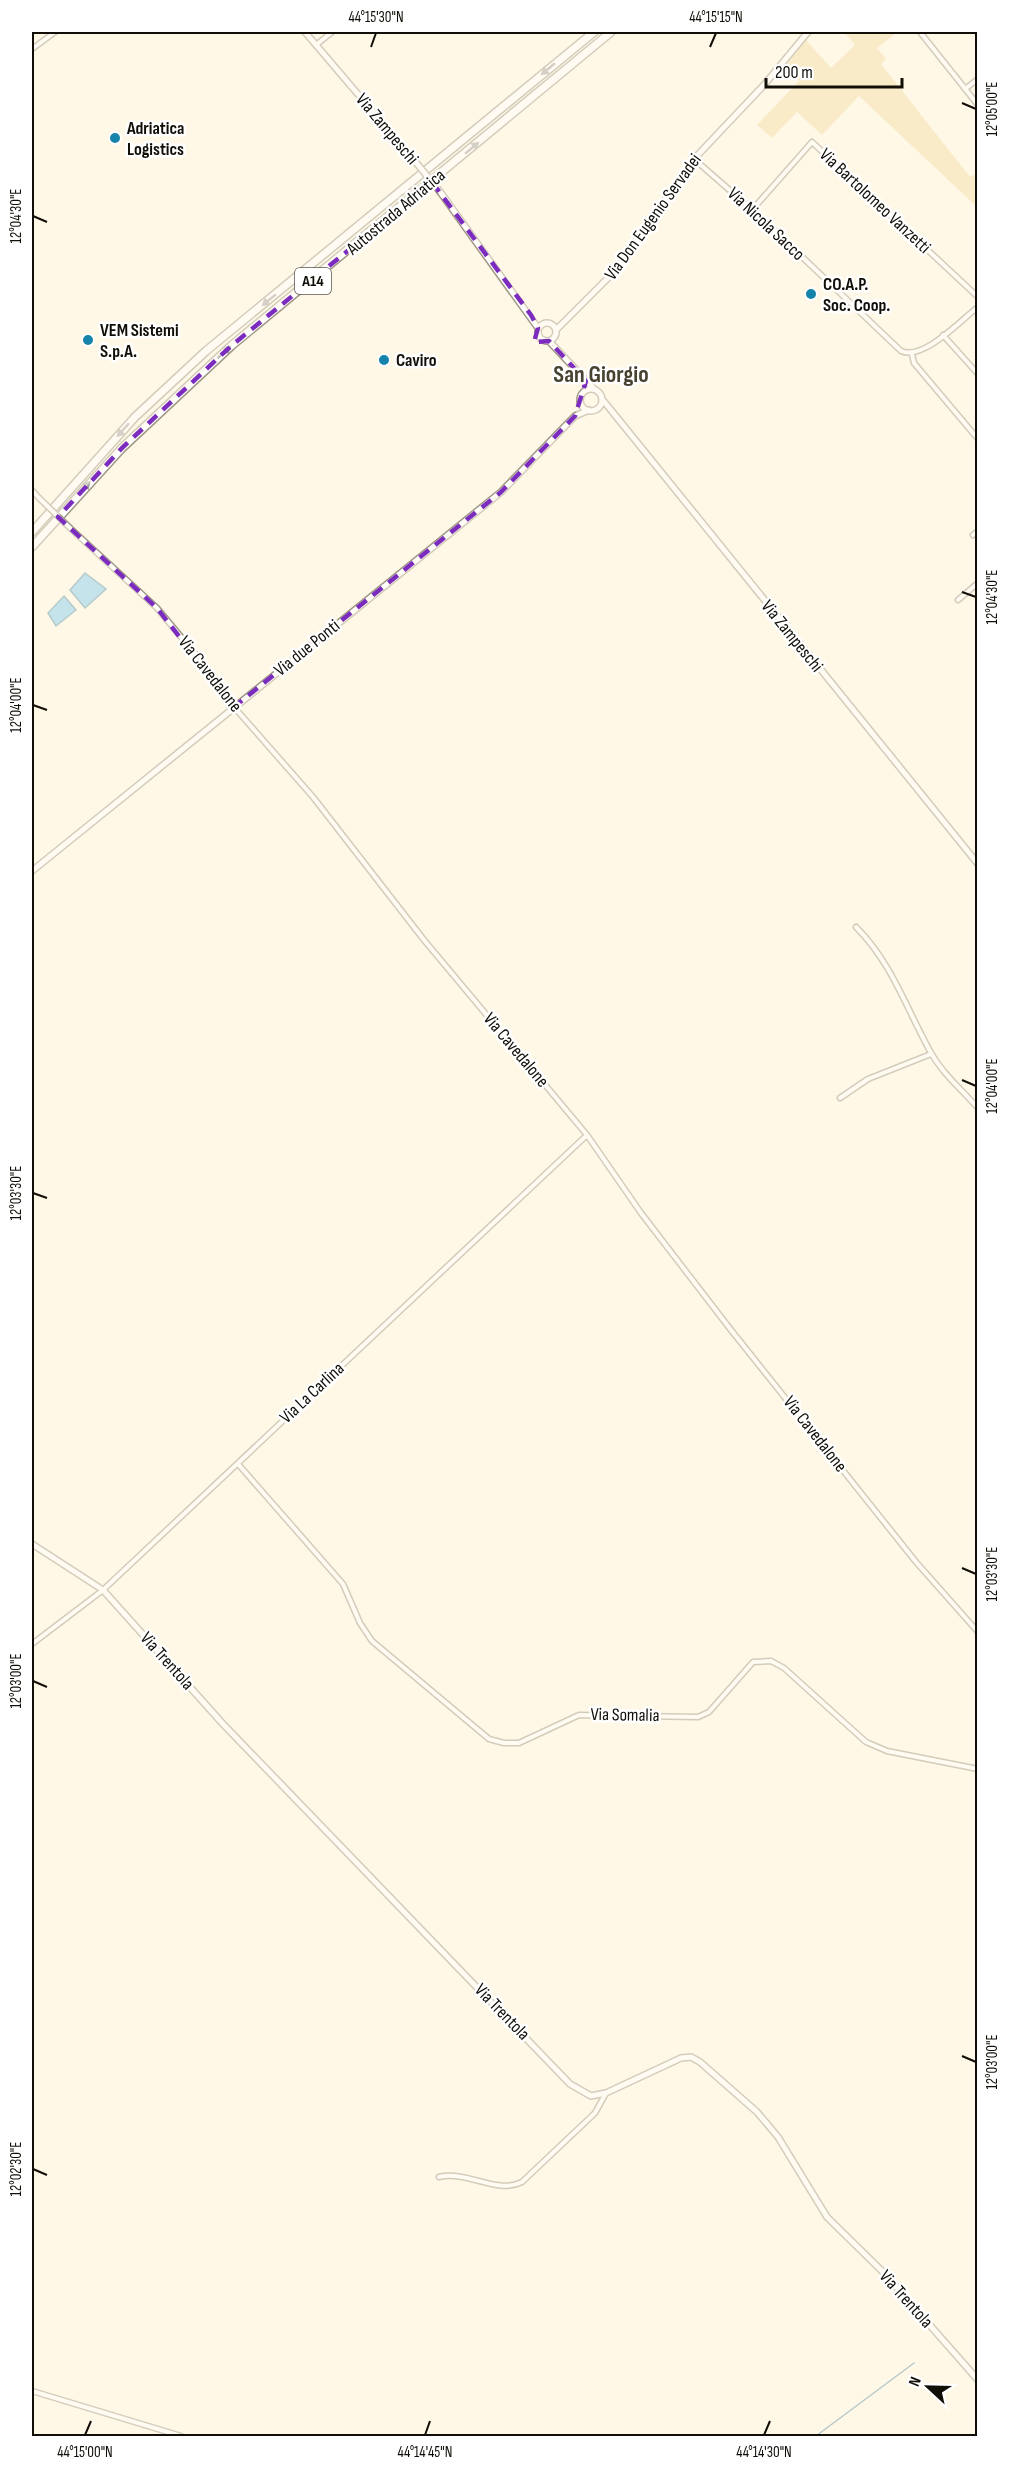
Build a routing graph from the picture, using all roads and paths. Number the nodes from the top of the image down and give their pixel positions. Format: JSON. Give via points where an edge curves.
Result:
{"nodes":[{"id":1,"x":55,"y":32,"type":"edge"},
{"id":2,"x":305,"y":32,"type":"edge"},
{"id":3,"x":332,"y":32,"type":"edge"},
{"id":4,"x":594,"y":32,"type":"edge"},
{"id":5,"x":611,"y":32,"type":"edge"},
{"id":6,"x":807,"y":32,"type":"edge"},
{"id":7,"x":920,"y":32,"type":"edge"},
{"id":8,"x":316,"y":45,"type":"junction"},
{"id":9,"x":32,"y":49,"type":"edge"},
{"id":10,"x":978,"y":79,"type":"edge"},
{"id":11,"x":965,"y":89,"type":"junction"},
{"id":12,"x":978,"y":105,"type":"edge"},
{"id":13,"x":694,"y":159,"type":"junction"},
{"id":14,"x":752,"y":210,"type":"junction"},
{"id":15,"x":978,"y":297,"type":"edge"},
{"id":16,"x":978,"y":307,"type":"edge"},
{"id":17,"x":531,"y":315,"type":"junction"},
{"id":18,"x":567,"y":319,"type":"junction"},
{"id":19,"x":548,"y":322,"type":"junction"},
{"id":20,"x":538,"y":328,"type":"junction"},
{"id":21,"x":555,"y":333,"type":"junction"},
{"id":22,"x":943,"y":335,"type":"junction"},
{"id":23,"x":549,"y":341,"type":"junction"},
{"id":24,"x":559,"y":350,"type":"junction"},
{"id":25,"x":912,"y":354,"type":"junction"},
{"id":26,"x":978,"y":374,"type":"edge"},
{"id":27,"x":586,"y":381,"type":"junction"},
{"id":28,"x":594,"y":389,"type":"junction"},
{"id":29,"x":585,"y":391,"type":"junction"},
{"id":30,"x":602,"y":399,"type":"junction"},
{"id":31,"x":580,"y":401,"type":"junction"},
{"id":32,"x":600,"y":406,"type":"junction"},
{"id":33,"x":608,"y":407,"type":"junction"},
{"id":34,"x":589,"y":410,"type":"junction"},
{"id":35,"x":575,"y":416,"type":"junction"},
{"id":36,"x":978,"y":439,"type":"edge"},
{"id":37,"x":32,"y":490,"type":"edge"},
{"id":38,"x":32,"y":532,"type":"edge"},
{"id":39,"x":32,"y":547,"type":"edge"},
{"id":40,"x":978,"y":583,"type":"edge"},
{"id":41,"x":958,"y":600,"type":"dead end"},
{"id":42,"x":234,"y":706,"type":"junction"},
{"id":43,"x":978,"y":864,"type":"edge"},
{"id":44,"x":32,"y":872,"type":"edge"},
{"id":45,"x":856,"y":927,"type":"dead end"},
{"id":46,"x":931,"y":1054,"type":"junction"},
{"id":47,"x":840,"y":1098,"type":"dead end"},
{"id":48,"x":978,"y":1108,"type":"edge"},
{"id":49,"x":587,"y":1135,"type":"junction"},
{"id":50,"x":238,"y":1464,"type":"junction"},
{"id":51,"x":32,"y":1545,"type":"edge"},
{"id":52,"x":103,"y":1590,"type":"junction"},
{"id":53,"x":978,"y":1632,"type":"edge"},
{"id":54,"x":32,"y":1644,"type":"edge"},
{"id":55,"x":978,"y":1769,"type":"edge"},
{"id":56,"x":606,"y":2093,"type":"junction"},
{"id":57,"x":439,"y":2177,"type":"dead end"},
{"id":58,"x":978,"y":2380,"type":"edge"},
{"id":59,"x":32,"y":2391,"type":"edge"},
{"id":60,"x":181,"y":2436,"type":"edge"}],
"edges":[{"from":1,"to":9,"type":"street"},
{"from":2,"to":8,"type":"street","name":"Via Zampeschi"},
{"from":3,"to":8,"type":"street"},
{"from":4,"to":38,"type":"highway","name":"Autostrada Adriatica","number":"A14","one_way":true,"via":[[206,351],[135,417]]},
{"from":39,"to":5,"type":"highway","name":"Autostrada Adriatica","number":"A14","one_way":true,"via":[[122,448],[231,346]]},
{"from":6,"to":13,"type":"street","name":"Via Don Eugenio Servadei","via":[[764,85]]},
{"from":7,"to":11,"type":"street"},
{"from":8,"to":17,"type":"street","name":"Via Zampeschi","bridge":true,"via":[[441,193]]},
{"from":10,"to":11,"type":"street"},
{"from":11,"to":12,"type":"street"},
{"from":13,"to":14,"type":"street","name":"Via Nicola Sacco"},
{"from":13,"to":18,"type":"street","name":"Via Don Eugenio Servadei","via":[[614,272]]},
{"from":14,"to":15,"type":"street","name":"Via Bartolomeo Vanzetti","via":[[812,142]]},
{"from":14,"to":25,"type":"street","name":"Via Nicola Sacco","via":[[901,351]]},
{"from":16,"to":22,"type":"street"},
{"from":17,"to":19,"type":"street","name":"Via Zampeschi"},
{"from":17,"to":20,"type":"street","name":"Via Zampeschi"},
{"from":18,"to":19,"type":"street"},
{"from":18,"to":21,"type":"street","name":"Via Don Eugenio Servadei"},
{"from":19,"to":20,"type":"street"},
{"from":19,"to":21,"type":"street"},
{"from":20,"to":23,"type":"street","name":"Via Zampeschi","via":[[539,336]]},
{"from":21,"to":23,"type":"street","name":"Via Don Eugenio Servadei"},
{"from":21,"to":24,"type":"street"},
{"from":22,"to":25,"type":"street","via":[[925,350]]},
{"from":22,"to":26,"type":"street"},
{"from":23,"to":24,"type":"street"},
{"from":24,"to":27,"type":"street"},
{"from":25,"to":36,"type":"street","via":[[914,363]]},
{"from":27,"to":28,"type":"street"},
{"from":27,"to":29,"type":"street"},
{"from":28,"to":29,"type":"street"},
{"from":28,"to":30,"type":"street"},
{"from":29,"to":31,"type":"street"},
{"from":30,"to":32,"type":"street"},
{"from":30,"to":33,"type":"street","name":"Via Zampeschi"},
{"from":31,"to":34,"type":"street"},
{"from":31,"to":35,"type":"street","name":"Via due Ponti"},
{"from":32,"to":33,"type":"street"},
{"from":32,"to":34,"type":"street"},
{"from":33,"to":43,"type":"street","name":"Via Zampeschi"},
{"from":34,"to":35,"type":"street","name":"Via due Ponti"},
{"from":35,"to":42,"type":"street","name":"Via due Ponti","via":[[501,492]]},
{"from":37,"to":42,"type":"street","name":"Via Cavedalone","bridge":true,"via":[[157,608]]},
{"from":40,"to":41,"type":"street"},
{"from":42,"to":44,"type":"street","name":"Via due Ponti"},
{"from":42,"to":49,"type":"street","name":"Via Cavedalone","via":[[313,797],[424,940]]},
{"from":45,"to":46,"type":"street","via":[[894,976]]},
{"from":46,"to":47,"type":"street","via":[[868,1079]]},
{"from":46,"to":48,"type":"street"},
{"from":49,"to":50,"type":"street","name":"Via La Carlina"},
{"from":49,"to":53,"type":"street","name":"Via Cavedalone","via":[[731,1330],[916,1562]]},
{"from":50,"to":52,"type":"street","name":"Via La Carlina"},
{"from":50,"to":55,"type":"street","name":"Via Somalia","via":[[343,1584],[372,1641],[489,1739],[519,1743],[579,1715],[698,1717],[709,1712],[753,1662],[766,1660],[778,1663],[866,1742],[887,1751]]},
{"from":51,"to":52,"type":"street","name":"Via Trentola"},
{"from":52,"to":54,"type":"street","name":"Via La Carlina"},
{"from":52,"to":56,"type":"street","name":"Via Trentola","via":[[223,1724],[570,2084],[591,2096]]},
{"from":56,"to":57,"type":"street","via":[[595,2113],[522,2182],[508,2186],[457,2175]]},
{"from":56,"to":58,"type":"street","name":"Via Trentola","via":[[681,2058],[691,2057],[700,2062],[757,2112],[778,2137],[827,2217],[884,2273]]},
{"from":59,"to":60,"type":"street"}]}
